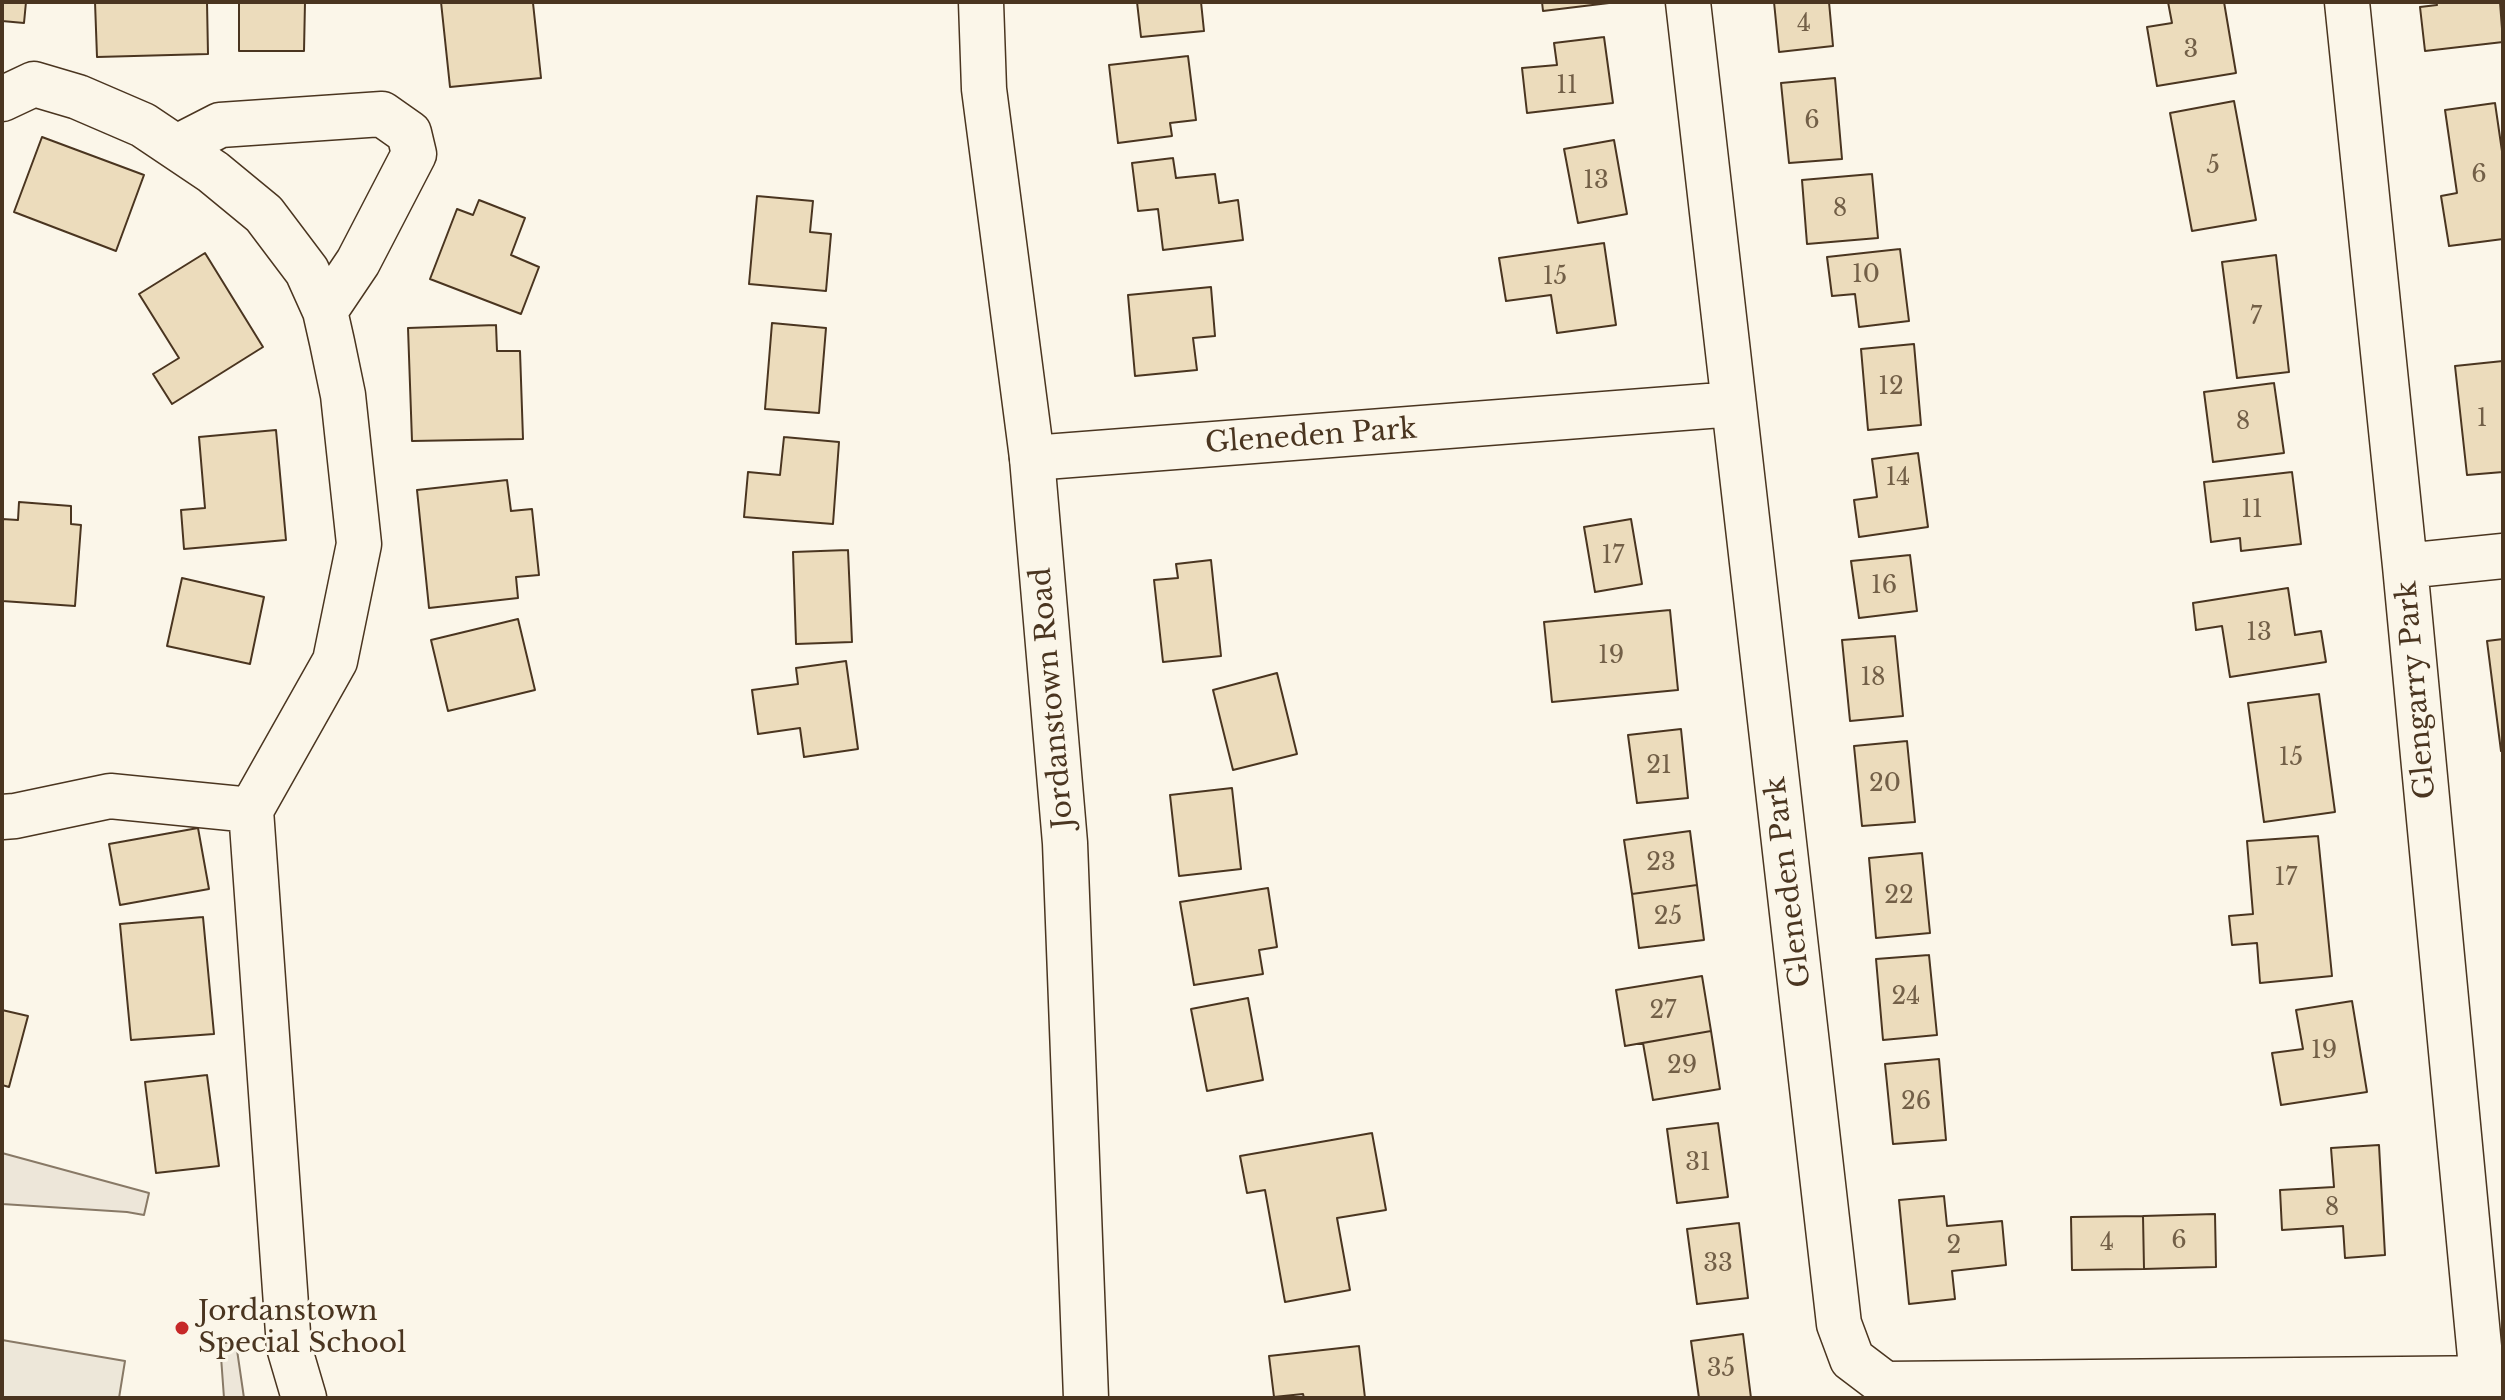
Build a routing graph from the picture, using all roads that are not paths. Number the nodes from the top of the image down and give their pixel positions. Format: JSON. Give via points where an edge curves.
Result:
{"nodes":[{"id":1,"x":981,"y":2,"type":"edge"},
{"id":2,"x":1688,"y":2,"type":"edge"},
{"id":3,"x":2347,"y":2,"type":"edge"},
{"id":4,"x":2,"y":99,"type":"edge"},
{"id":5,"x":177,"y":147,"type":"junction"},
{"id":6,"x":325,"y":311,"type":"junction"},
{"id":7,"x":1734,"y":404,"type":"junction"},
{"id":8,"x":1032,"y":458,"type":"junction"},
{"id":9,"x":2503,"y":556,"type":"edge"},
{"id":10,"x":2405,"y":566,"type":"junction"},
{"id":11,"x":251,"y":810,"type":"junction"},
{"id":12,"x":2,"y":817,"type":"edge"},
{"id":13,"x":2492,"y":1378,"type":"edge"},
{"id":14,"x":304,"y":1398,"type":"edge"},
{"id":15,"x":1086,"y":1398,"type":"edge"}],
"edges":[{"from":1,"to":8,"type":"street","name":"Jordanstown Road","via":[[984,89]]},
{"from":2,"to":7,"type":"street","name":"Gleneden Park"},
{"from":3,"to":10,"type":"street","name":"Glengarry Park"},
{"from":4,"to":5,"type":"street","via":[[34,84],[143,125]]},
{"from":5,"to":6,"type":"street","via":[[264,214],[307,271]]},
{"from":5,"to":6,"type":"street","via":[[220,125],[382,114],[409,133],[414,154],[358,262]]},
{"from":6,"to":11,"type":"street","via":[[343,395],[359,544],[335,661]]},
{"from":7,"to":8,"type":"street","name":"Gleneden Park"},
{"from":7,"to":13,"type":"street","name":"Gleneden Park","via":[[1839,1324],[1852,1359],[1885,1384]]},
{"from":8,"to":15,"type":"street","name":"Jordanstown Road","via":[[1065,843]]},
{"from":9,"to":10,"type":"street"},
{"from":10,"to":13,"type":"street","name":"Glengarry Park"},
{"from":11,"to":12,"type":"street","via":[[110,796]]},
{"from":11,"to":14,"type":"street","via":[[289,1347]]}]}
